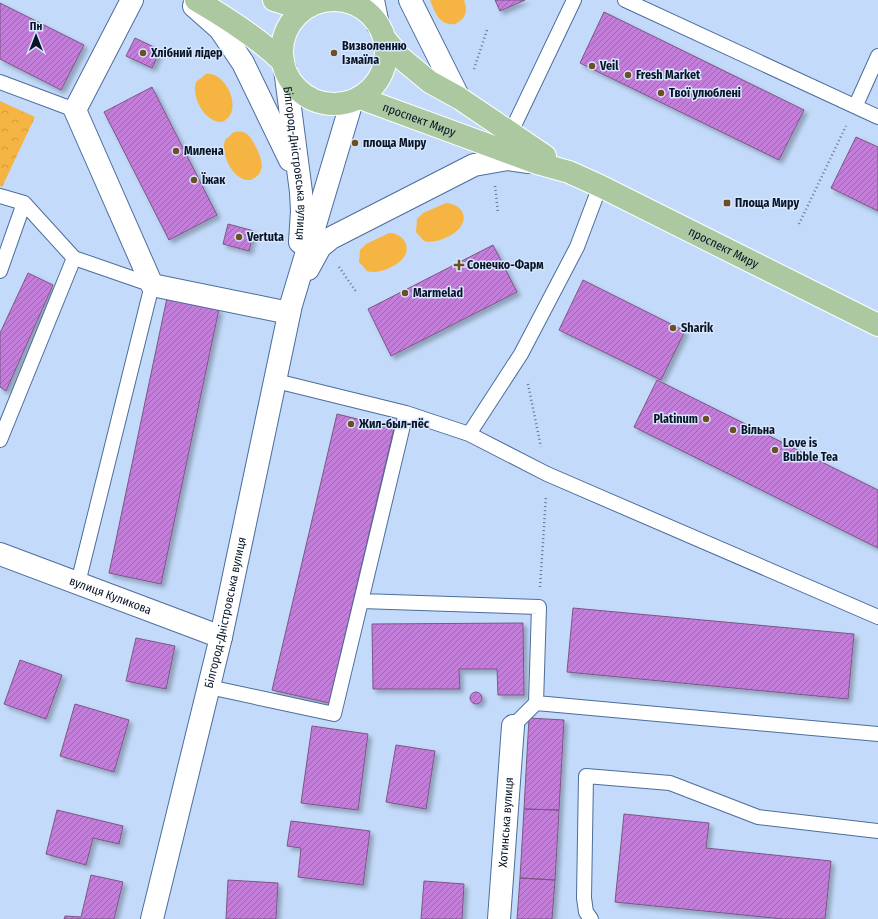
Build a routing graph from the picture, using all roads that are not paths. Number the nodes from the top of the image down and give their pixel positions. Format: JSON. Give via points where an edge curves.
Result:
{"nodes":[{"id":1,"x":132,"y":0,"type":"edge"},
{"id":2,"x":187,"y":0,"type":"edge"},
{"id":3,"x":196,"y":0,"type":"edge"},
{"id":4,"x":274,"y":0,"type":"edge"},
{"id":5,"x":373,"y":0,"type":"edge"},
{"id":6,"x":410,"y":0,"type":"edge"},
{"id":7,"x":574,"y":0,"type":"edge"},
{"id":8,"x":625,"y":0,"type":"edge"},
{"id":9,"x":310,"y":4,"type":"edge"},
{"id":10,"x":382,"y":32,"type":"junction"},
{"id":11,"x":878,"y":56,"type":"edge"},
{"id":12,"x":284,"y":66,"type":"junction"},
{"id":13,"x":0,"y":82,"type":"edge"},
{"id":14,"x":459,"y":98,"type":"junction"},
{"id":15,"x":356,"y":99,"type":"junction"},
{"id":16,"x":856,"y":105,"type":"junction"},
{"id":17,"x":75,"y":110,"type":"junction"},
{"id":18,"x":878,"y":117,"type":"edge"},
{"id":19,"x":510,"y":134,"type":"junction"},
{"id":20,"x":537,"y":163,"type":"junction"},
{"id":21,"x":569,"y":172,"type":"junction"},
{"id":22,"x":298,"y":178,"type":"junction"},
{"id":23,"x":600,"y":186,"type":"junction"},
{"id":24,"x":0,"y":196,"type":"edge"},
{"id":25,"x":24,"y":203,"type":"junction"},
{"id":26,"x":74,"y":258,"type":"junction"},
{"id":27,"x":0,"y":271,"type":"edge"},
{"id":28,"x":152,"y":285,"type":"junction"},
{"id":29,"x":290,"y":309,"type":"junction"},
{"id":30,"x":878,"y":325,"type":"edge"},
{"id":31,"x":276,"y":380,"type":"junction"},
{"id":32,"x":406,"y":413,"type":"junction"},
{"id":33,"x":469,"y":434,"type":"junction"},
{"id":34,"x":0,"y":440,"type":"edge"},
{"id":35,"x":0,"y":554,"type":"edge"},
{"id":36,"x":78,"y":584,"type":"junction"},
{"id":37,"x":362,"y":601,"type":"junction"},
{"id":38,"x":878,"y":617,"type":"edge"},
{"id":39,"x":221,"y":637,"type":"junction"},
{"id":40,"x":209,"y":687,"type":"junction"},
{"id":41,"x":536,"y":703,"type":"junction"},
{"id":42,"x":513,"y":726,"type":"joint"},
{"id":43,"x":878,"y":734,"type":"edge"},
{"id":44,"x":878,"y":831,"type":"edge"},
{"id":45,"x":152,"y":919,"type":"edge"},
{"id":46,"x":499,"y":919,"type":"edge"},
{"id":47,"x":591,"y":919,"type":"edge"}],
"edges":[{"from":1,"to":17,"type":"main road"},
{"from":2,"to":22,"type":"main road","via":[[220,29],[243,63]]},
{"from":3,"to":12,"type":"main road","via":[[243,29],[268,48]]},
{"from":4,"to":9,"type":"main road","via":[[293,6]]},
{"from":5,"to":10,"type":"main road"},
{"from":6,"to":14,"type":"main road"},
{"from":7,"to":19,"type":"lane"},
{"from":8,"to":16,"type":"lane"},
{"from":9,"to":10,"type":"main road","via":[[326,1],[349,2],[363,9]]},
{"from":9,"to":12,"type":"main road","via":[[286,31],[282,46]]},
{"from":10,"to":14,"type":"main road","name":"проспект Миру","via":[[401,58],[430,82]]},
{"from":10,"to":15,"type":"main road","via":[[386,54],[384,69],[372,88]]},
{"from":11,"to":16,"type":"lane"},
{"from":12,"to":15,"type":"main road","via":[[296,89],[315,101],[330,104]]},
{"from":12,"to":22,"type":"main road","name":"Білгород-Дністровська вулиця"},
{"from":13,"to":17,"type":"lane"},
{"from":14,"to":19,"type":"main road","name":"проспект Миру"},
{"from":15,"to":20,"type":"main road","name":"проспект Миру"},
{"from":15,"to":29,"type":"main road","name":"Білгород-Дністровська вулиця"},
{"from":16,"to":18,"type":"lane"},
{"from":17,"to":28,"type":"main road"},
{"from":19,"to":21,"type":"main road","name":"проспект Миру"},
{"from":20,"to":21,"type":"main road","name":"проспект Миру"},
{"from":20,"to":29,"type":"main road","via":[[508,159],[474,165],[338,234],[320,247]]},
{"from":21,"to":23,"type":"main road","name":"проспект Миру"},
{"from":22,"to":29,"type":"main road","name":"Білгород-Дністровська вулиця","via":[[302,211],[301,234]]},
{"from":23,"to":30,"type":"main road","name":"проспект Миру"},
{"from":23,"to":33,"type":"lane","via":[[577,247],[521,354]]},
{"from":24,"to":25,"type":"lane"},
{"from":25,"to":26,"type":"lane"},
{"from":25,"to":27,"type":"lane"},
{"from":26,"to":28,"type":"lane"},
{"from":26,"to":34,"type":"lane"},
{"from":28,"to":29,"type":"main road"},
{"from":28,"to":36,"type":"lane"},
{"from":29,"to":31,"type":"main road","name":"Білгород-Дністровська вулиця"},
{"from":31,"to":32,"type":"lane"},
{"from":31,"to":39,"type":"main road","name":"Білгород-Дністровська вулиця"},
{"from":32,"to":33,"type":"lane"},
{"from":32,"to":37,"type":"lane"},
{"from":33,"to":38,"type":"lane","via":[[547,474]]},
{"from":35,"to":36,"type":"main road","name":"вулиця Куликова"},
{"from":36,"to":39,"type":"main road","name":"вулиця Куликова"},
{"from":37,"to":40,"type":"lane","via":[[334,714]]},
{"from":37,"to":41,"type":"lane","via":[[539,607]]},
{"from":39,"to":40,"type":"main road","name":"Білгород-Дністровська вулиця"},
{"from":40,"to":45,"type":"main road","name":"Білгород-Дністровська вулиця"},
{"from":41,"to":42,"type":"lane"},
{"from":41,"to":43,"type":"lane"},
{"from":42,"to":46,"type":"main road","name":"Хотинська вулиця"},
{"from":44,"to":47,"type":"lane","via":[[758,816],[670,783],[586,776],[584,898],[586,912]]}]}
